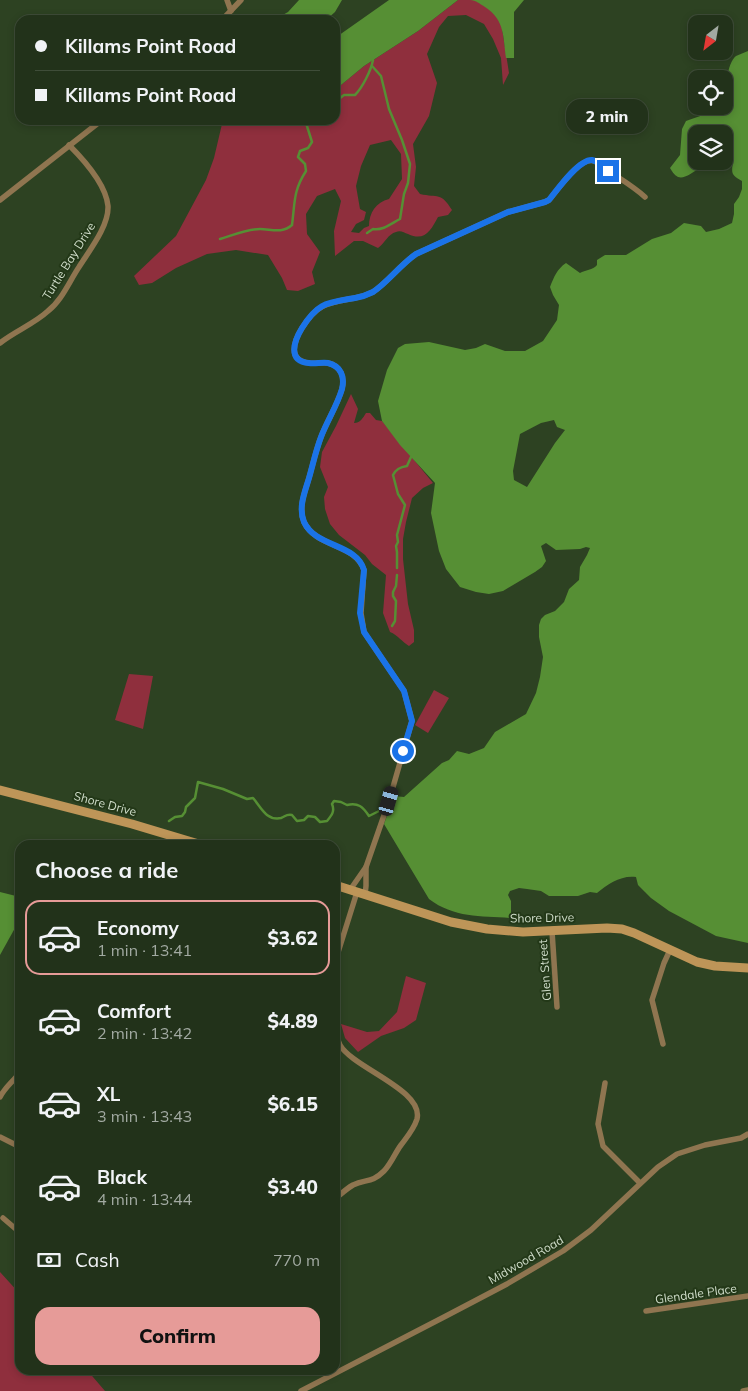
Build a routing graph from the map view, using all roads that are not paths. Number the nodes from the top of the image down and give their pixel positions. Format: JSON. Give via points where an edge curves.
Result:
{"nodes":[{"id":1,"x":227,"y":0,"type":"edge"},
{"id":2,"x":241,"y":0,"type":"edge"},
{"id":3,"x":232,"y":11,"type":"junction"},
{"id":4,"x":228,"y":15,"type":"edge"},
{"id":5,"x":95,"y":125,"type":"edge"},
{"id":6,"x":69,"y":145,"type":"junction"},
{"id":7,"x":645,"y":197,"type":"dead end"},
{"id":8,"x":0,"y":200,"type":"edge"},
{"id":9,"x":0,"y":343,"type":"edge"},
{"id":10,"x":0,"y":790,"type":"edge"},
{"id":11,"x":185,"y":840,"type":"edge"},
{"id":12,"x":366,"y":867,"type":"junction"},
{"id":13,"x":340,"y":887,"type":"edge"},
{"id":14,"x":357,"y":892,"type":"junction"},
{"id":15,"x":552,"y":931,"type":"junction"},
{"id":16,"x":340,"y":946,"type":"edge"},
{"id":17,"x":670,"y":950,"type":"junction"},
{"id":18,"x":748,"y":968,"type":"edge"},
{"id":19,"x":557,"y":1007,"type":"dead end"},
{"id":20,"x":340,"y":1044,"type":"edge"},
{"id":21,"x":663,"y":1044,"type":"dead end"},
{"id":22,"x":15,"y":1079,"type":"edge"},
{"id":23,"x":604,"y":1083,"type":"dead end"},
{"id":24,"x":0,"y":1097,"type":"edge"},
{"id":25,"x":748,"y":1134,"type":"edge"},
{"id":26,"x":0,"y":1137,"type":"edge"},
{"id":27,"x":15,"y":1144,"type":"edge"},
{"id":28,"x":640,"y":1183,"type":"junction"},
{"id":29,"x":340,"y":1195,"type":"edge"},
{"id":30,"x":3,"y":1218,"type":"dead end"},
{"id":31,"x":15,"y":1228,"type":"edge"},
{"id":32,"x":748,"y":1296,"type":"edge"},
{"id":33,"x":646,"y":1311,"type":"dead end"},
{"id":34,"x":340,"y":1371,"type":"edge"},
{"id":35,"x":332,"y":1375,"type":"edge"},
{"id":36,"x":748,"y":1390,"type":"edge"},
{"id":37,"x":301,"y":1391,"type":"edge"},
{"id":38,"x":743,"y":1391,"type":"edge"}],
"edges":[{"from":1,"to":3,"type":"street"},
{"from":2,"to":3,"type":"street"},
{"from":3,"to":4,"type":"street"},
{"from":5,"to":6,"type":"street"},
{"from":6,"to":8,"type":"street"},
{"from":6,"to":9,"type":"street","name":"Turtle Bay Drive","via":[[94,174],[108,204],[107,215],[86,257],[55,305]]},
{"from":7,"to":12,"type":"street","via":[[600,164],[588,160],[576,168],[549,200],[508,212],[416,254],[365,296],[321,306],[309,317],[295,341],[297,358],[306,363],[336,366],[342,371],[344,380],[320,438],[303,498],[302,515],[311,532],[350,552],[362,564],[360,613],[364,632],[404,691],[412,721]]},
{"from":10,"to":11,"type":"main road","name":"Shore Drive"},
{"from":12,"to":14,"type":"street"},
{"from":12,"to":14,"type":"street","via":[[366,886]]},
{"from":13,"to":14,"type":"main road","name":"Shore Drive"},
{"from":14,"to":15,"type":"main road","name":"Shore Drive","via":[[477,928]]},
{"from":14,"to":16,"type":"street"},
{"from":15,"to":17,"type":"main road","name":"Shore Drive","via":[[618,928]]},
{"from":15,"to":19,"type":"street","name":"Glen Street"},
{"from":17,"to":18,"type":"main road","name":"Shore Drive","via":[[702,964]]},
{"from":17,"to":21,"type":"street","via":[[652,998]]},
{"from":20,"to":29,"type":"street","via":[[349,1055],[408,1097],[416,1108],[417,1118],[386,1169],[376,1178],[356,1184]]},
{"from":22,"to":24,"type":"street"},
{"from":23,"to":28,"type":"street","via":[[598,1124],[603,1146]]},
{"from":25,"to":28,"type":"street","name":"Midwood Road","via":[[677,1154]]},
{"from":26,"to":27,"type":"street"},
{"from":28,"to":34,"type":"street","name":"Midwood Road","via":[[591,1230],[563,1251],[507,1284]]},
{"from":30,"to":31,"type":"street"},
{"from":32,"to":33,"type":"street","name":"Glendale Place"},
{"from":35,"to":37,"type":"street","name":"Midwood Road"},
{"from":36,"to":38,"type":"street"}]}
